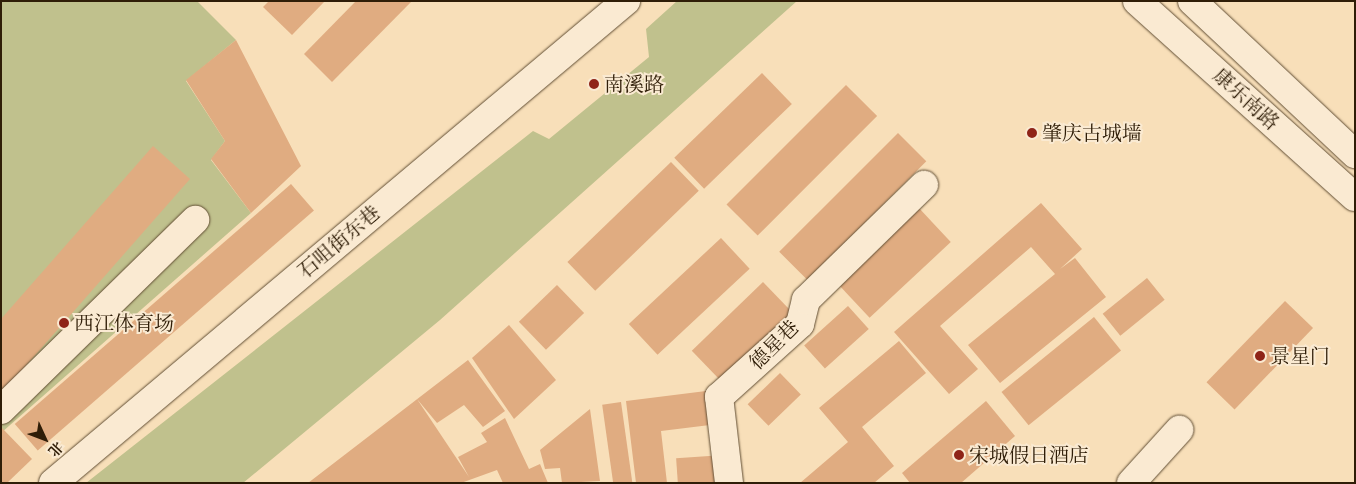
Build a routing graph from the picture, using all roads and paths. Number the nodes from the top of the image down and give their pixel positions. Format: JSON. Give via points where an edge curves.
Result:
{"nodes":[{"id":1,"x":626,"y":1,"type":"edge"},
{"id":2,"x":1137,"y":1,"type":"edge"},
{"id":3,"x":1192,"y":1,"type":"edge"},
{"id":4,"x":1355,"y":154,"type":"edge"},
{"id":5,"x":924,"y":185,"type":"dead end"},
{"id":6,"x":1355,"y":197,"type":"edge"},
{"id":7,"x":195,"y":220,"type":"dead end"},
{"id":8,"x":1,"y":410,"type":"edge"},
{"id":9,"x":1179,"y":430,"type":"dead end"},
{"id":10,"x":53,"y":483,"type":"edge"},
{"id":11,"x":729,"y":483,"type":"edge"},
{"id":12,"x":1131,"y":483,"type":"edge"}],
"edges":[{"from":1,"to":10,"type":"street","name":"石咀街东巷"},
{"from":2,"to":6,"type":"street","name":"康乐南路"},
{"from":3,"to":4,"type":"street","name":"康乐南路"},
{"from":5,"to":11,"type":"street","name":"德星巷","via":[[806,300],[800,324],[719,397]]},
{"from":7,"to":8,"type":"street"},
{"from":9,"to":12,"type":"street"}]}
